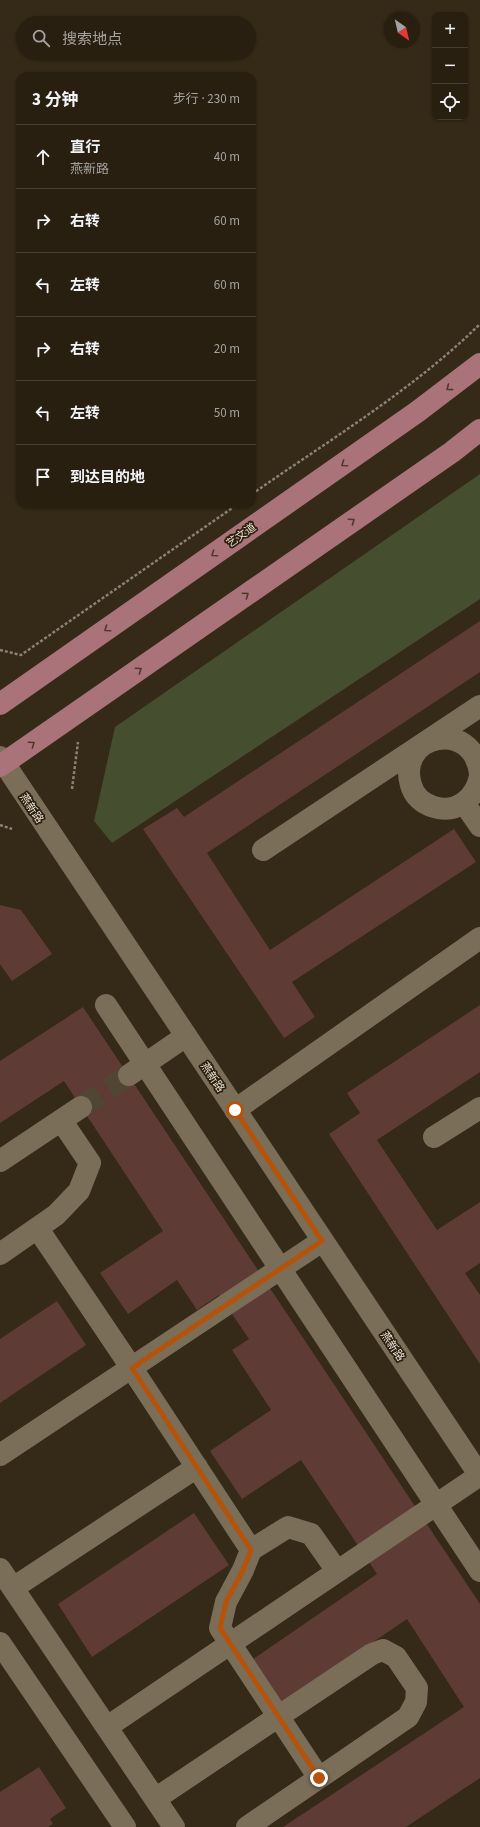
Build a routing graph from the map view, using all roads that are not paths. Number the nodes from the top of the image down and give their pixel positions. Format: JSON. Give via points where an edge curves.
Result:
{"nodes":[{"id":1,"x":480,"y":364,"type":"edge"},
{"id":2,"x":480,"y":430,"type":"edge"},
{"id":3,"x":0,"y":704,"type":"edge"},
{"id":4,"x":480,"y":706,"type":"edge"},
{"id":5,"x":421,"y":746,"type":"junction"},
{"id":6,"x":1,"y":762,"type":"edge"},
{"id":7,"x":480,"y":774,"type":"edge"},
{"id":8,"x":464,"y":803,"type":"junction"},
{"id":9,"x":480,"y":826,"type":"edge"},
{"id":10,"x":263,"y":850,"type":"dead end"},
{"id":11,"x":480,"y":938,"type":"edge"},
{"id":12,"x":106,"y":1005,"type":"dead end"},
{"id":13,"x":186,"y":1036,"type":"junction"},
{"id":14,"x":137,"y":1069,"type":"junction"},
{"id":15,"x":81,"y":1107,"type":"tunnel mouth"},
{"id":16,"x":480,"y":1108,"type":"edge"},
{"id":17,"x":235,"y":1110,"type":"junction"},
{"id":18,"x":62,"y":1120,"type":"junction"},
{"id":19,"x":434,"y":1137,"type":"dead end"},
{"id":20,"x":0,"y":1161,"type":"edge"},
{"id":21,"x":38,"y":1230,"type":"junction"},
{"id":22,"x":322,"y":1241,"type":"junction"},
{"id":23,"x":0,"y":1254,"type":"edge"},
{"id":24,"x":280,"y":1268,"type":"junction"},
{"id":25,"x":132,"y":1368,"type":"junction"},
{"id":26,"x":0,"y":1455,"type":"edge"},
{"id":27,"x":197,"y":1467,"type":"junction"},
{"id":28,"x":480,"y":1475,"type":"edge"},
{"id":29,"x":436,"y":1504,"type":"junction"},
{"id":30,"x":251,"y":1550,"type":"junction"},
{"id":31,"x":0,"y":1569,"type":"edge"},
{"id":32,"x":337,"y":1571,"type":"junction"},
{"id":33,"x":480,"y":1571,"type":"edge"},
{"id":34,"x":13,"y":1588,"type":"junction"},
{"id":35,"x":0,"y":1643,"type":"edge"},
{"id":36,"x":230,"y":1644,"type":"junction"},
{"id":37,"x":279,"y":1717,"type":"junction"},
{"id":38,"x":107,"y":1727,"type":"junction"},
{"id":39,"x":319,"y":1778,"type":"junction"},
{"id":40,"x":155,"y":1799,"type":"junction"},
{"id":41,"x":124,"y":1827,"type":"edge"},
{"id":42,"x":174,"y":1827,"type":"edge"},
{"id":43,"x":247,"y":1827,"type":"edge"}],
"edges":[{"from":1,"to":3,"type":"main road","name":"艺文道","one_way":true,"via":[[417,412]]},
{"from":6,"to":2,"type":"main road","one_way":true,"via":[[446,456]]},
{"from":4,"to":5,"type":"street"},
{"from":5,"to":7,"type":"street","via":[[444,738],[456,740],[474,753],[479,763]]},
{"from":5,"to":8,"type":"street","via":[[409,766],[412,790],[419,800],[441,810]]},
{"from":5,"to":10,"type":"street"},
{"from":6,"to":13,"type":"street","name":"燕新路"},
{"from":7,"to":8,"type":"street","via":[[475,791]]},
{"from":8,"to":9,"type":"street"},
{"from":11,"to":17,"type":"street"},
{"from":12,"to":14,"type":"street"},
{"from":13,"to":14,"type":"street"},
{"from":13,"to":17,"type":"street","name":"燕新路"},
{"from":14,"to":24,"type":"street"},
{"from":15,"to":18,"type":"street"},
{"from":16,"to":19,"type":"street"},
{"from":17,"to":22,"type":"street","name":"燕新路"},
{"from":18,"to":20,"type":"street"},
{"from":18,"to":21,"type":"street","via":[[90,1163],[79,1191]]},
{"from":21,"to":23,"type":"street"},
{"from":21,"to":25,"type":"street"},
{"from":22,"to":24,"type":"street"},
{"from":22,"to":28,"type":"street","name":"燕新路"},
{"from":24,"to":25,"type":"street"},
{"from":24,"to":29,"type":"street"},
{"from":25,"to":26,"type":"street"},
{"from":25,"to":27,"type":"street"},
{"from":27,"to":30,"type":"street"},
{"from":27,"to":34,"type":"street"},
{"from":28,"to":29,"type":"street"},
{"from":29,"to":32,"type":"street"},
{"from":29,"to":33,"type":"street"},
{"from":30,"to":32,"type":"street","via":[[288,1527],[311,1534]]},
{"from":30,"to":36,"type":"street","via":[[226,1602],[220,1628]]},
{"from":31,"to":34,"type":"street"},
{"from":32,"to":36,"type":"street"},
{"from":34,"to":38,"type":"street"},
{"from":35,"to":41,"type":"street"},
{"from":36,"to":37,"type":"street"},
{"from":36,"to":38,"type":"street"},
{"from":37,"to":39,"type":"street"},
{"from":37,"to":39,"type":"street","via":[[372,1654],[383,1650],[396,1657],[417,1688],[416,1702],[408,1718]]},
{"from":37,"to":40,"type":"street"},
{"from":38,"to":40,"type":"street"},
{"from":39,"to":43,"type":"street"},
{"from":40,"to":42,"type":"street"}]}
